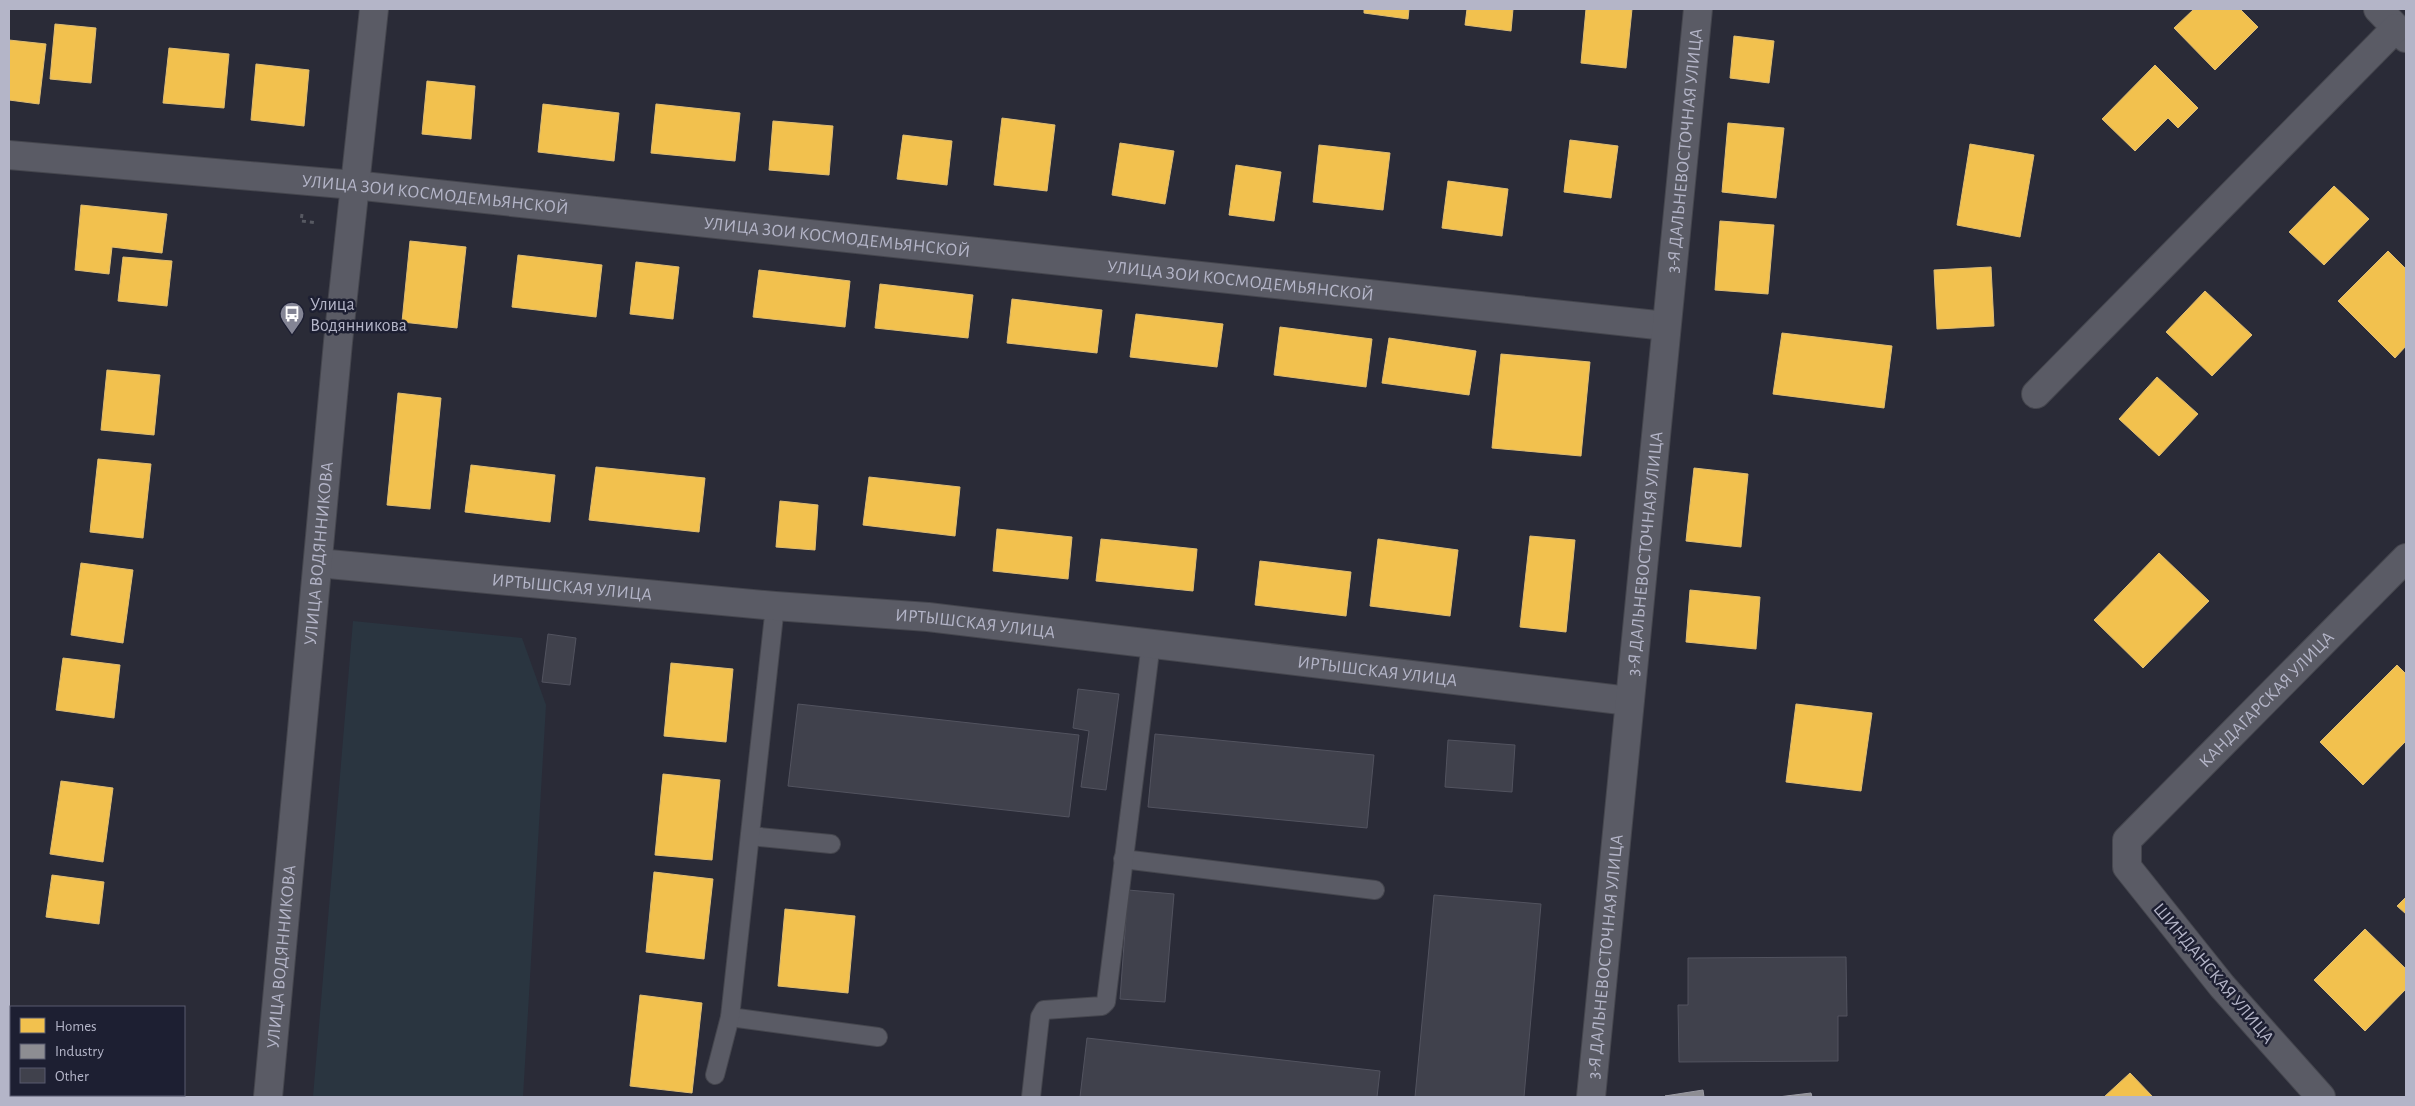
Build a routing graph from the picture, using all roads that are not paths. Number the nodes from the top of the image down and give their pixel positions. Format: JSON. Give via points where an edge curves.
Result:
{"nodes":[{"id":1,"x":374,"y":9,"type":"edge"},
{"id":2,"x":1698,"y":9,"type":"edge"},
{"id":3,"x":2393,"y":25,"type":"edge"},
{"id":4,"x":9,"y":155,"type":"edge"},
{"id":5,"x":354,"y":185,"type":"junction"},
{"id":6,"x":1666,"y":326,"type":"junction"},
{"id":7,"x":2036,"y":394,"type":"dead end"},
{"id":8,"x":2406,"y":558,"type":"edge"},
{"id":9,"x":318,"y":564,"type":"junction"},
{"id":10,"x":776,"y":606,"type":"junction"},
{"id":11,"x":1151,"y":643,"type":"junction"},
{"id":12,"x":1629,"y":701,"type":"junction"},
{"id":13,"x":750,"y":836,"type":"junction"},
{"id":14,"x":2127,"y":840,"type":"joint"},
{"id":15,"x":831,"y":844,"type":"dead end"},
{"id":16,"x":1124,"y":859,"type":"junction"},
{"id":17,"x":1374,"y":890,"type":"dead end"},
{"id":18,"x":730,"y":1017,"type":"junction"},
{"id":19,"x":878,"y":1037,"type":"dead end"},
{"id":20,"x":715,"y":1074,"type":"dead end"},
{"id":21,"x":268,"y":1097,"type":"edge"},
{"id":22,"x":1031,"y":1097,"type":"edge"},
{"id":23,"x":1591,"y":1097,"type":"edge"},
{"id":24,"x":2322,"y":1097,"type":"edge"}],
"edges":[{"from":1,"to":5,"type":"street","name":"УЛИЦА ВОДЯННИКОВА"},
{"from":2,"to":6,"type":"street","name":"3-Я ДАЛЬНЕВОСТОЧНАЯ УЛИЦА"},
{"from":3,"to":7,"type":"street"},
{"from":4,"to":5,"type":"street","name":"УЛИЦА ЗОИ КОСМОДЕМЬЯНСКОЙ"},
{"from":5,"to":6,"type":"street","name":"УЛИЦА ЗОИ КОСМОДЕМЬЯНСКОЙ"},
{"from":5,"to":9,"type":"street","name":"УЛИЦА ВОДЯННИКОВА"},
{"from":6,"to":12,"type":"street","name":"3-Я ДАЛЬНЕВОСТОЧНАЯ УЛИЦА"},
{"from":8,"to":14,"type":"street","name":"КАНДАГАРСКАЯ УЛИЦА"},
{"from":9,"to":10,"type":"street","name":"ИРТЫШСКАЯ УЛИЦА"},
{"from":9,"to":21,"type":"street","name":"УЛИЦА ВОДЯННИКОВА"},
{"from":10,"to":11,"type":"street","name":"ИРТЫШСКАЯ УЛИЦА","via":[[928,617]]},
{"from":10,"to":13,"type":"lane"},
{"from":11,"to":12,"type":"street","name":"ИРТЫШСКАЯ УЛИЦА"},
{"from":11,"to":16,"type":"lane"},
{"from":12,"to":23,"type":"street","name":"3-Я ДАЛЬНЕВОСТОЧНАЯ УЛИЦА"},
{"from":13,"to":15,"type":"lane"},
{"from":13,"to":18,"type":"lane"},
{"from":14,"to":24,"type":"street","name":"ШИНДАНСКАЯ УЛИЦА","via":[[2127,867],[2222,986]]},
{"from":16,"to":17,"type":"lane"},
{"from":16,"to":22,"type":"lane","via":[[1106,1002],[1102,1006],[1044,1010],[1040,1017]]},
{"from":18,"to":19,"type":"lane"},
{"from":18,"to":20,"type":"lane"}]}
